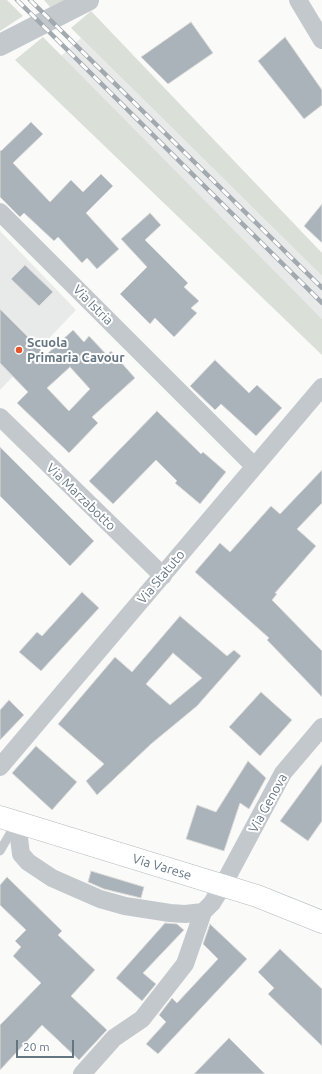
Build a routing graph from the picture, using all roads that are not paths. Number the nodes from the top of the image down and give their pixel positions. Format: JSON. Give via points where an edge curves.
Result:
{"nodes":[{"id":1,"x":88,"y":0,"type":"edge"},
{"id":2,"x":298,"y":0,"type":"edge"},
{"id":3,"x":322,"y":40,"type":"edge"},
{"id":4,"x":0,"y":45,"type":"edge"},
{"id":5,"x":0,"y":212,"type":"edge"},
{"id":6,"x":322,"y":387,"type":"edge"},
{"id":7,"x":0,"y":417,"type":"edge"},
{"id":8,"x":254,"y":466,"type":"junction"},
{"id":9,"x":163,"y":576,"type":"junction"},
{"id":10,"x":322,"y":727,"type":"edge"},
{"id":11,"x":0,"y":767,"type":"edge"},
{"id":12,"x":8,"y":820,"type":"edge"},
{"id":13,"x":0,"y":851,"type":"edge"},
{"id":14,"x":223,"y":885,"type":"junction"},
{"id":15,"x":203,"y":912,"type":"junction"},
{"id":16,"x":322,"y":922,"type":"edge"},
{"id":17,"x":82,"y":1074,"type":"edge"}],
"edges":[{"from":1,"to":4,"type":"street"},
{"from":2,"to":3,"type":"street"},
{"from":5,"to":8,"type":"street","name":"Via Istria"},
{"from":6,"to":8,"type":"street","name":"Via Statuto"},
{"from":7,"to":9,"type":"street","name":"Via Marzabotto"},
{"from":8,"to":9,"type":"street","name":"Via Statuto"},
{"from":9,"to":11,"type":"street","name":"Via Statuto"},
{"from":10,"to":14,"type":"street","name":"Via Genova","via":[[283,773]]},
{"from":12,"to":13,"type":"lane"},
{"from":12,"to":14,"type":"main road","name":"Via Varese"},
{"from":12,"to":15,"type":"street","via":[[21,854],[28,862],[52,878],[100,900],[125,906],[170,912]]},
{"from":14,"to":15,"type":"street","name":"Via Genova"},
{"from":14,"to":16,"type":"main road","name":"Via Varese","via":[[277,903]]},
{"from":15,"to":17,"type":"street","via":[[186,964],[142,1019],[114,1038]]}]}
